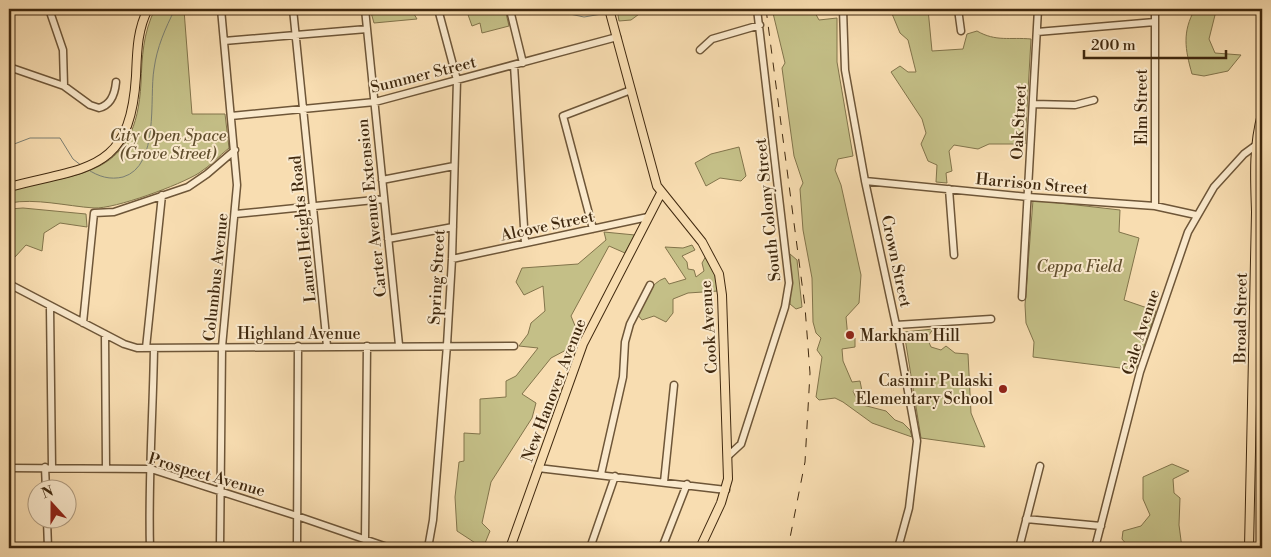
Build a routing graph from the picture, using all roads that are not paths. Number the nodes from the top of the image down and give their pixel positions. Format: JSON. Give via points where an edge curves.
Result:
{"nodes":[{"id":1,"x":49,"y":9,"type":"edge"},
{"id":2,"x":148,"y":9,"type":"edge"},
{"id":3,"x":220,"y":9,"type":"edge"},
{"id":4,"x":293,"y":9,"type":"edge"},
{"id":5,"x":365,"y":9,"type":"edge"},
{"id":6,"x":438,"y":9,"type":"edge"},
{"id":7,"x":609,"y":9,"type":"edge"},
{"id":8,"x":757,"y":9,"type":"edge"},
{"id":9,"x":843,"y":9,"type":"edge"},
{"id":10,"x":958,"y":9,"type":"edge"},
{"id":11,"x":1038,"y":9,"type":"edge"},
{"id":12,"x":1155,"y":9,"type":"edge"},
{"id":13,"x":510,"y":10,"type":"edge"},
{"id":14,"x":1155,"y":22,"type":"junction"},
{"id":15,"x":760,"y":25,"type":"junction"},
{"id":16,"x":367,"y":29,"type":"junction"},
{"id":17,"x":961,"y":31,"type":"dead end"},
{"id":18,"x":1037,"y":32,"type":"junction"},
{"id":19,"x":296,"y":33,"type":"junction"},
{"id":20,"x":617,"y":37,"type":"junction"},
{"id":21,"x":224,"y":40,"type":"junction"},
{"id":22,"x":700,"y":50,"type":"dead end"},
{"id":23,"x":523,"y":63,"type":"junction"},
{"id":24,"x":514,"y":65,"type":"junction"},
{"id":25,"x":9,"y":67,"type":"edge"},
{"id":26,"x":457,"y":80,"type":"junction"},
{"id":27,"x":116,"y":82,"type":"dead end"},
{"id":28,"x":64,"y":86,"type":"junction"},
{"id":29,"x":631,"y":90,"type":"junction"},
{"id":30,"x":1094,"y":100,"type":"dead end"},
{"id":31,"x":375,"y":102,"type":"junction"},
{"id":32,"x":1033,"y":104,"type":"junction"},
{"id":33,"x":303,"y":109,"type":"junction"},
{"id":34,"x":1262,"y":114,"type":"edge"},
{"id":35,"x":231,"y":116,"type":"junction"},
{"id":36,"x":1260,"y":134,"type":"edge"},
{"id":37,"x":1256,"y":146,"type":"junction"},
{"id":38,"x":235,"y":150,"type":"junction"},
{"id":39,"x":454,"y":166,"type":"junction"},
{"id":40,"x":382,"y":180,"type":"junction"},
{"id":41,"x":866,"y":181,"type":"junction"},
{"id":42,"x":9,"y":188,"type":"edge"},
{"id":43,"x":949,"y":189,"type":"junction"},
{"id":44,"x":661,"y":193,"type":"junction"},
{"id":45,"x":162,"y":195,"type":"junction"},
{"id":46,"x":1028,"y":197,"type":"junction"},
{"id":47,"x":384,"y":198,"type":"junction"},
{"id":48,"x":313,"y":206,"type":"junction"},
{"id":49,"x":1155,"y":206,"type":"junction"},
{"id":50,"x":236,"y":214,"type":"junction"},
{"id":51,"x":1196,"y":215,"type":"junction"},
{"id":52,"x":648,"y":218,"type":"junction"},
{"id":53,"x":453,"y":227,"type":"junction"},
{"id":54,"x":593,"y":229,"type":"junction"},
{"id":55,"x":388,"y":239,"type":"junction"},
{"id":56,"x":525,"y":243,"type":"junction"},
{"id":57,"x":954,"y":255,"type":"dead end"},
{"id":58,"x":452,"y":260,"type":"junction"},
{"id":59,"x":9,"y":284,"type":"edge"},
{"id":60,"x":650,"y":285,"type":"dead end"},
{"id":61,"x":1022,"y":297,"type":"dead end"},
{"id":62,"x":50,"y":307,"type":"junction"},
{"id":63,"x":991,"y":319,"type":"dead end"},
{"id":64,"x":82,"y":323,"type":"junction"},
{"id":65,"x":896,"y":325,"type":"junction"},
{"id":66,"x":105,"y":334,"type":"junction"},
{"id":67,"x":399,"y":345,"type":"junction"},
{"id":68,"x":447,"y":345,"type":"junction"},
{"id":69,"x":298,"y":346,"type":"junction"},
{"id":70,"x":328,"y":346,"type":"junction"},
{"id":71,"x":367,"y":346,"type":"junction"},
{"id":72,"x":514,"y":346,"type":"dead end"},
{"id":73,"x":222,"y":347,"type":"junction"},
{"id":74,"x":146,"y":348,"type":"junction"},
{"id":75,"x":154,"y":348,"type":"junction"},
{"id":76,"x":674,"y":385,"type":"dead end"},
{"id":77,"x":728,"y":456,"type":"junction"},
{"id":78,"x":1040,"y":466,"type":"dead end"},
{"id":79,"x":9,"y":468,"type":"edge"},
{"id":80,"x":45,"y":468,"type":"junction"},
{"id":81,"x":52,"y":468,"type":"junction"},
{"id":82,"x":106,"y":468,"type":"junction"},
{"id":83,"x":538,"y":468,"type":"junction"},
{"id":84,"x":150,"y":469,"type":"junction"},
{"id":85,"x":601,"y":474,"type":"junction"},
{"id":86,"x":615,"y":476,"type":"junction"},
{"id":87,"x":46,"y":480,"type":"edge"},
{"id":88,"x":664,"y":482,"type":"junction"},
{"id":89,"x":687,"y":484,"type":"junction"},
{"id":90,"x":726,"y":490,"type":"junction"},
{"id":91,"x":220,"y":491,"type":"junction"},
{"id":92,"x":297,"y":516,"type":"junction"},
{"id":93,"x":1026,"y":519,"type":"junction"},
{"id":94,"x":1100,"y":526,"type":"junction"},
{"id":95,"x":47,"y":530,"type":"edge"},
{"id":96,"x":365,"y":539,"type":"junction"},
{"id":97,"x":48,"y":548,"type":"edge"},
{"id":98,"x":150,"y":548,"type":"edge"},
{"id":99,"x":220,"y":548,"type":"edge"},
{"id":100,"x":297,"y":548,"type":"edge"},
{"id":101,"x":390,"y":548,"type":"edge"},
{"id":102,"x":428,"y":548,"type":"edge"},
{"id":103,"x":510,"y":548,"type":"edge"},
{"id":104,"x":590,"y":548,"type":"edge"},
{"id":105,"x":662,"y":548,"type":"edge"},
{"id":106,"x":700,"y":548,"type":"edge"},
{"id":107,"x":898,"y":548,"type":"edge"},
{"id":108,"x":1018,"y":548,"type":"edge"},
{"id":109,"x":1095,"y":548,"type":"edge"},
{"id":110,"x":1249,"y":548,"type":"edge"}],
"edges":[{"from":1,"to":28,"type":"street","via":[[64,50]]},
{"from":2,"to":42,"type":"main road","via":[[138,37],[132,116],[120,141],[98,162],[67,174]]},
{"from":3,"to":21,"type":"street","name":"Columbus Avenue"},
{"from":4,"to":19,"type":"street","name":"Laurel Heights Road"},
{"from":5,"to":16,"type":"street","name":"Carter Avenue Extension"},
{"from":6,"to":26,"type":"street","name":"Spring Street"},
{"from":7,"to":20,"type":"main road","name":"Cook Avenue"},
{"from":8,"to":15,"type":"street","name":"South Colony Street"},
{"from":9,"to":41,"type":"street","name":"Crown Street","via":[[845,70]]},
{"from":10,"to":17,"type":"street"},
{"from":11,"to":18,"type":"street","name":"Oak Street"},
{"from":12,"to":14,"type":"street","name":"Elm Street"},
{"from":13,"to":23,"type":"street"},
{"from":14,"to":18,"type":"street"},
{"from":14,"to":49,"type":"street","name":"Elm Street"},
{"from":15,"to":22,"type":"street","via":[[712,39]]},
{"from":15,"to":77,"type":"street","name":"South Colony Street","via":[[789,283],[785,306],[741,444]]},
{"from":16,"to":19,"type":"street"},
{"from":16,"to":31,"type":"street","name":"Carter Avenue Extension"},
{"from":18,"to":32,"type":"street","name":"Oak Street"},
{"from":19,"to":21,"type":"street"},
{"from":19,"to":33,"type":"street","name":"Laurel Heights Road"},
{"from":20,"to":23,"type":"street","name":"Summer Street"},
{"from":20,"to":29,"type":"main road","name":"Cook Avenue"},
{"from":21,"to":35,"type":"street","name":"Columbus Avenue"},
{"from":23,"to":24,"type":"street","name":"Summer Street"},
{"from":24,"to":26,"type":"street","name":"Summer Street"},
{"from":24,"to":56,"type":"street"},
{"from":25,"to":28,"type":"street"},
{"from":26,"to":31,"type":"street","name":"Summer Street"},
{"from":26,"to":39,"type":"street","name":"Spring Street"},
{"from":27,"to":28,"type":"street","via":[[110,100],[99,108]]},
{"from":29,"to":44,"type":"main road","name":"Cook Avenue"},
{"from":29,"to":54,"type":"street","via":[[563,116]]},
{"from":30,"to":32,"type":"street","via":[[1075,105]]},
{"from":31,"to":33,"type":"street","name":"Summer Street"},
{"from":31,"to":40,"type":"street","name":"Carter Avenue Extension"},
{"from":32,"to":46,"type":"street","name":"Oak Street"},
{"from":33,"to":35,"type":"street","name":"Summer Street"},
{"from":33,"to":48,"type":"street","name":"Laurel Heights Road"},
{"from":34,"to":36,"type":"main road","name":"Broad Street"},
{"from":35,"to":38,"type":"street","name":"Columbus Avenue"},
{"from":36,"to":37,"type":"main road","name":"Broad Street"},
{"from":37,"to":51,"type":"street","name":"Gale Avenue","via":[[1223,176]]},
{"from":37,"to":110,"type":"main road","name":"Broad Street"},
{"from":38,"to":45,"type":"street","via":[[198,182]]},
{"from":38,"to":50,"type":"street","name":"Columbus Avenue"},
{"from":39,"to":40,"type":"street"},
{"from":39,"to":53,"type":"street","name":"Spring Street"},
{"from":40,"to":47,"type":"street","name":"Carter Avenue Extension"},
{"from":41,"to":43,"type":"street","name":"Harrison Street"},
{"from":41,"to":65,"type":"street","name":"Crown Street"},
{"from":43,"to":46,"type":"street","name":"Harrison Street"},
{"from":43,"to":57,"type":"street"},
{"from":44,"to":52,"type":"main road","name":"New Hanover Avenue"},
{"from":44,"to":77,"type":"main road","name":"Cook Avenue","via":[[702,242],[719,274]]},
{"from":45,"to":64,"type":"street","via":[[114,212],[94,213]]},
{"from":45,"to":74,"type":"street"},
{"from":46,"to":49,"type":"street","name":"Harrison Street"},
{"from":46,"to":61,"type":"street","name":"Oak Street"},
{"from":47,"to":48,"type":"street"},
{"from":47,"to":55,"type":"street","name":"Carter Avenue Extension"},
{"from":48,"to":50,"type":"street"},
{"from":48,"to":70,"type":"street","name":"Laurel Heights Road"},
{"from":49,"to":51,"type":"street","name":"Harrison Street"},
{"from":50,"to":73,"type":"street","name":"Columbus Avenue"},
{"from":51,"to":94,"type":"street","name":"Gale Avenue","via":[[1140,372]]},
{"from":52,"to":54,"type":"street","name":"Alcove Street"},
{"from":52,"to":83,"type":"main road","name":"New Hanover Avenue","via":[[582,344]]},
{"from":53,"to":55,"type":"street"},
{"from":53,"to":58,"type":"street","name":"Spring Street"},
{"from":54,"to":56,"type":"street","name":"Alcove Street"},
{"from":55,"to":67,"type":"street","name":"Carter Avenue Extension"},
{"from":56,"to":58,"type":"street","name":"Alcove Street"},
{"from":58,"to":68,"type":"street","name":"Spring Street"},
{"from":59,"to":62,"type":"street","name":"Highland Avenue"},
{"from":60,"to":85,"type":"street","via":[[625,340],[623,377]]},
{"from":62,"to":64,"type":"street","name":"Highland Avenue"},
{"from":62,"to":81,"type":"street"},
{"from":63,"to":65,"type":"street"},
{"from":64,"to":66,"type":"street","name":"Highland Avenue"},
{"from":65,"to":107,"type":"street","name":"Crown Street","via":[[917,442],[909,508]]},
{"from":66,"to":74,"type":"street","name":"Highland Avenue","via":[[130,346]]},
{"from":66,"to":82,"type":"street"},
{"from":67,"to":68,"type":"street","name":"Highland Avenue"},
{"from":67,"to":71,"type":"street","name":"Highland Avenue"},
{"from":68,"to":72,"type":"street","name":"Highland Avenue"},
{"from":68,"to":102,"type":"street","name":"Spring Street","via":[[434,512]]},
{"from":69,"to":70,"type":"street","name":"Highland Avenue"},
{"from":69,"to":73,"type":"street","name":"Highland Avenue"},
{"from":69,"to":92,"type":"street"},
{"from":70,"to":71,"type":"street","name":"Highland Avenue"},
{"from":71,"to":96,"type":"street"},
{"from":73,"to":75,"type":"street","name":"Highland Avenue"},
{"from":73,"to":91,"type":"street","name":"Columbus Avenue"},
{"from":74,"to":75,"type":"street","name":"Highland Avenue"},
{"from":75,"to":84,"type":"street"},
{"from":76,"to":88,"type":"street"},
{"from":77,"to":90,"type":"main road","name":"Cook Avenue"},
{"from":78,"to":93,"type":"street"},
{"from":79,"to":80,"type":"street","name":"Prospect Avenue"},
{"from":80,"to":81,"type":"street","name":"Prospect Avenue"},
{"from":80,"to":87,"type":"street"},
{"from":81,"to":82,"type":"street","name":"Prospect Avenue"},
{"from":82,"to":84,"type":"street","name":"Prospect Avenue"},
{"from":83,"to":85,"type":"street"},
{"from":83,"to":103,"type":"main road","name":"New Hanover Avenue"},
{"from":84,"to":91,"type":"street","name":"Prospect Avenue"},
{"from":84,"to":98,"type":"street"},
{"from":85,"to":86,"type":"street"},
{"from":86,"to":88,"type":"street"},
{"from":86,"to":104,"type":"street"},
{"from":88,"to":89,"type":"street"},
{"from":89,"to":90,"type":"street"},
{"from":89,"to":105,"type":"street"},
{"from":90,"to":106,"type":"main road"},
{"from":91,"to":92,"type":"street","name":"Prospect Avenue"},
{"from":91,"to":99,"type":"street","name":"Columbus Avenue"},
{"from":92,"to":96,"type":"street","name":"Prospect Avenue"},
{"from":92,"to":100,"type":"street"},
{"from":93,"to":94,"type":"street"},
{"from":93,"to":108,"type":"street"},
{"from":94,"to":109,"type":"street","name":"Gale Avenue"},
{"from":95,"to":97,"type":"street"},
{"from":96,"to":101,"type":"street","name":"Prospect Avenue"}]}
